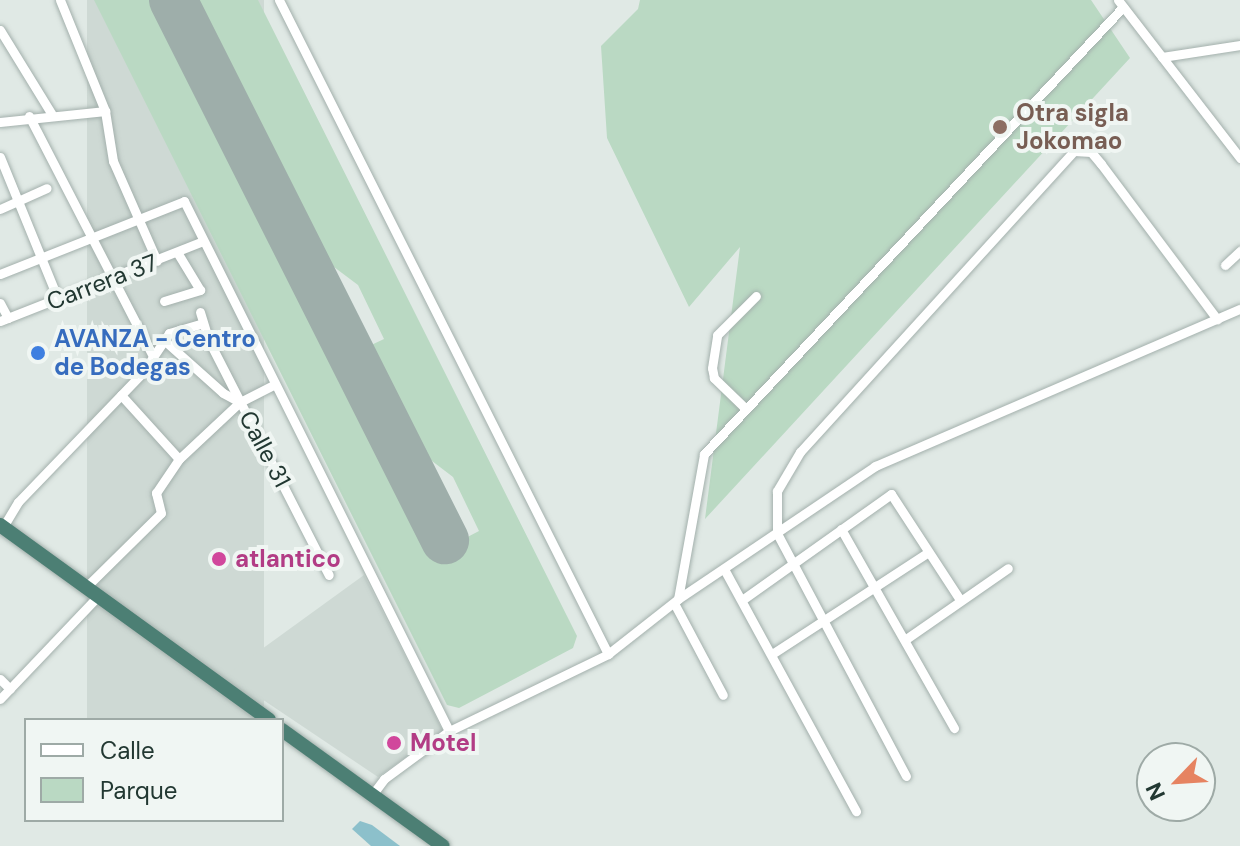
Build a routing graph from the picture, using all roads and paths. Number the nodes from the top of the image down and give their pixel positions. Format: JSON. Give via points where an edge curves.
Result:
{"nodes":[{"id":1,"x":60,"y":0,"type":"edge"},
{"id":2,"x":279,"y":0,"type":"edge"},
{"id":3,"x":1121,"y":3,"type":"edge"},
{"id":4,"x":0,"y":30,"type":"edge"},
{"id":5,"x":1240,"y":45,"type":"edge"},
{"id":6,"x":1162,"y":57,"type":"junction"},
{"id":7,"x":105,"y":111,"type":"junction"},
{"id":8,"x":29,"y":116,"type":"junction"},
{"id":9,"x":53,"y":116,"type":"junction"},
{"id":10,"x":0,"y":122,"type":"edge"},
{"id":11,"x":1240,"y":158,"type":"edge"},
{"id":12,"x":1,"y":161,"type":"edge"},
{"id":13,"x":47,"y":188,"type":"dead end"},
{"id":14,"x":17,"y":203,"type":"junction"},
{"id":15,"x":0,"y":209,"type":"edge"},
{"id":16,"x":137,"y":223,"type":"junction"},
{"id":17,"x":91,"y":241,"type":"junction"},
{"id":18,"x":203,"y":241,"type":"junction"},
{"id":19,"x":1240,"y":251,"type":"edge"},
{"id":20,"x":177,"y":252,"type":"junction"},
{"id":21,"x":41,"y":260,"type":"junction"},
{"id":22,"x":157,"y":261,"type":"junction"},
{"id":23,"x":1225,"y":265,"type":"dead end"},
{"id":24,"x":0,"y":274,"type":"edge"},
{"id":25,"x":109,"y":279,"type":"junction"},
{"id":26,"x":756,"y":296,"type":"dead end"},
{"id":27,"x":58,"y":299,"type":"junction"},
{"id":28,"x":164,"y":301,"type":"dead end"},
{"id":29,"x":0,"y":303,"type":"edge"},
{"id":30,"x":1240,"y":309,"type":"edge"},
{"id":31,"x":200,"y":312,"type":"dead end"},
{"id":32,"x":1217,"y":319,"type":"junction"},
{"id":33,"x":4,"y":320,"type":"edge"},
{"id":34,"x":201,"y":324,"type":"junction"},
{"id":35,"x":166,"y":342,"type":"junction"},
{"id":36,"x":153,"y":356,"type":"junction"},
{"id":37,"x":274,"y":385,"type":"junction"},
{"id":38,"x":121,"y":395,"type":"junction"},
{"id":39,"x":240,"y":402,"type":"junction"},
{"id":40,"x":746,"y":409,"type":"junction"},
{"id":41,"x":179,"y":459,"type":"junction"},
{"id":42,"x":2,"y":526,"type":"edge"},
{"id":43,"x":841,"y":529,"type":"junction"},
{"id":44,"x":777,"y":533,"type":"junction"},
{"id":45,"x":927,"y":553,"type":"junction"},
{"id":46,"x":793,"y":563,"type":"junction"},
{"id":47,"x":1008,"y":568,"type":"dead end"},
{"id":48,"x":724,"y":569,"type":"junction"},
{"id":49,"x":329,"y":575,"type":"dead end"},
{"id":50,"x":874,"y":585,"type":"junction"},
{"id":51,"x":92,"y":592,"type":"junction"},
{"id":52,"x":742,"y":600,"type":"junction"},
{"id":53,"x":960,"y":600,"type":"junction"},
{"id":54,"x":676,"y":601,"type":"junction"},
{"id":55,"x":823,"y":618,"type":"junction"},
{"id":56,"x":906,"y":639,"type":"junction"},
{"id":57,"x":608,"y":654,"type":"junction"},
{"id":58,"x":772,"y":654,"type":"junction"},
{"id":59,"x":0,"y":679,"type":"edge"},
{"id":60,"x":10,"y":689,"type":"junction"},
{"id":61,"x":723,"y":695,"type":"dead end"},
{"id":62,"x":0,"y":699,"type":"edge"},
{"id":63,"x":266,"y":718,"type":"edge"},
{"id":64,"x":954,"y":728,"type":"dead end"},
{"id":65,"x":284,"y":731,"type":"edge"},
{"id":66,"x":449,"y":731,"type":"junction"},
{"id":67,"x":906,"y":776,"type":"dead end"},
{"id":68,"x":372,"y":795,"type":"junction"},
{"id":69,"x":856,"y":811,"type":"dead end"},
{"id":70,"x":443,"y":846,"type":"edge"}],
"edges":[{"from":1,"to":7,"type":"street"},
{"from":2,"to":57,"type":"street"},
{"from":3,"to":6,"type":"street"},
{"from":3,"to":40,"type":"street"},
{"from":4,"to":9,"type":"street"},
{"from":5,"to":6,"type":"street"},
{"from":6,"to":11,"type":"street"},
{"from":7,"to":9,"type":"street"},
{"from":7,"to":16,"type":"street","via":[[113,161]]},
{"from":8,"to":9,"type":"street"},
{"from":8,"to":10,"type":"street"},
{"from":8,"to":17,"type":"street"},
{"from":12,"to":14,"type":"street"},
{"from":13,"to":14,"type":"street"},
{"from":14,"to":15,"type":"street"},
{"from":14,"to":21,"type":"street"},
{"from":16,"to":17,"type":"street"},
{"from":16,"to":18,"type":"street","via":[[184,201]]},
{"from":16,"to":22,"type":"street"},
{"from":17,"to":21,"type":"street"},
{"from":17,"to":25,"type":"street"},
{"from":18,"to":20,"type":"street","name":"Carrera 37"},
{"from":18,"to":37,"type":"street"},
{"from":19,"to":23,"type":"street"},
{"from":20,"to":22,"type":"street","name":"Carrera 37"},
{"from":20,"to":28,"type":"street","via":[[200,290]]},
{"from":21,"to":24,"type":"street"},
{"from":21,"to":27,"type":"street"},
{"from":22,"to":25,"type":"street","name":"Carrera 37"},
{"from":25,"to":27,"type":"street","name":"Carrera 37"},
{"from":25,"to":36,"type":"street"},
{"from":26,"to":40,"type":"street","via":[[717,335],[712,368],[714,378]]},
{"from":27,"to":33,"type":"street","name":"Carrera 37"},
{"from":29,"to":33,"type":"street"},
{"from":30,"to":32,"type":"street"},
{"from":31,"to":34,"type":"street","name":"Calle 31"},
{"from":32,"to":44,"type":"street","via":[[875,466]]},
{"from":32,"to":44,"type":"street","via":[[1091,152],[1074,151],[800,452],[777,491]]},
{"from":34,"to":35,"type":"street","via":[[176,329]]},
{"from":34,"to":39,"type":"street","name":"Calle 31"},
{"from":35,"to":36,"type":"street"},
{"from":35,"to":39,"type":"street"},
{"from":36,"to":38,"type":"street"},
{"from":37,"to":39,"type":"street"},
{"from":37,"to":66,"type":"street"},
{"from":38,"to":41,"type":"street"},
{"from":38,"to":42,"type":"street","via":[[18,502]]},
{"from":39,"to":41,"type":"street"},
{"from":39,"to":49,"type":"street","name":"Calle 31"},
{"from":40,"to":54,"type":"street","via":[[704,454]]},
{"from":41,"to":51,"type":"street","via":[[156,493],[161,513]]},
{"from":42,"to":51,"type":"highway"},
{"from":43,"to":45,"type":"street","via":[[891,494]]},
{"from":43,"to":46,"type":"street"},
{"from":43,"to":50,"type":"street"},
{"from":44,"to":46,"type":"street"},
{"from":44,"to":48,"type":"street"},
{"from":45,"to":50,"type":"street"},
{"from":45,"to":53,"type":"street"},
{"from":46,"to":52,"type":"street"},
{"from":46,"to":55,"type":"street"},
{"from":47,"to":53,"type":"street"},
{"from":48,"to":52,"type":"street"},
{"from":48,"to":54,"type":"street"},
{"from":50,"to":55,"type":"street"},
{"from":50,"to":56,"type":"street"},
{"from":51,"to":60,"type":"street"},
{"from":51,"to":63,"type":"highway"},
{"from":52,"to":58,"type":"street"},
{"from":53,"to":56,"type":"street"},
{"from":54,"to":57,"type":"street"},
{"from":54,"to":61,"type":"street"},
{"from":55,"to":58,"type":"street"},
{"from":55,"to":67,"type":"street"},
{"from":56,"to":64,"type":"street"},
{"from":57,"to":66,"type":"street"},
{"from":58,"to":69,"type":"street"},
{"from":59,"to":60,"type":"street"},
{"from":60,"to":62,"type":"street"},
{"from":65,"to":68,"type":"highway"},
{"from":66,"to":68,"type":"street","via":[[384,779]]},
{"from":68,"to":70,"type":"highway"}]}
